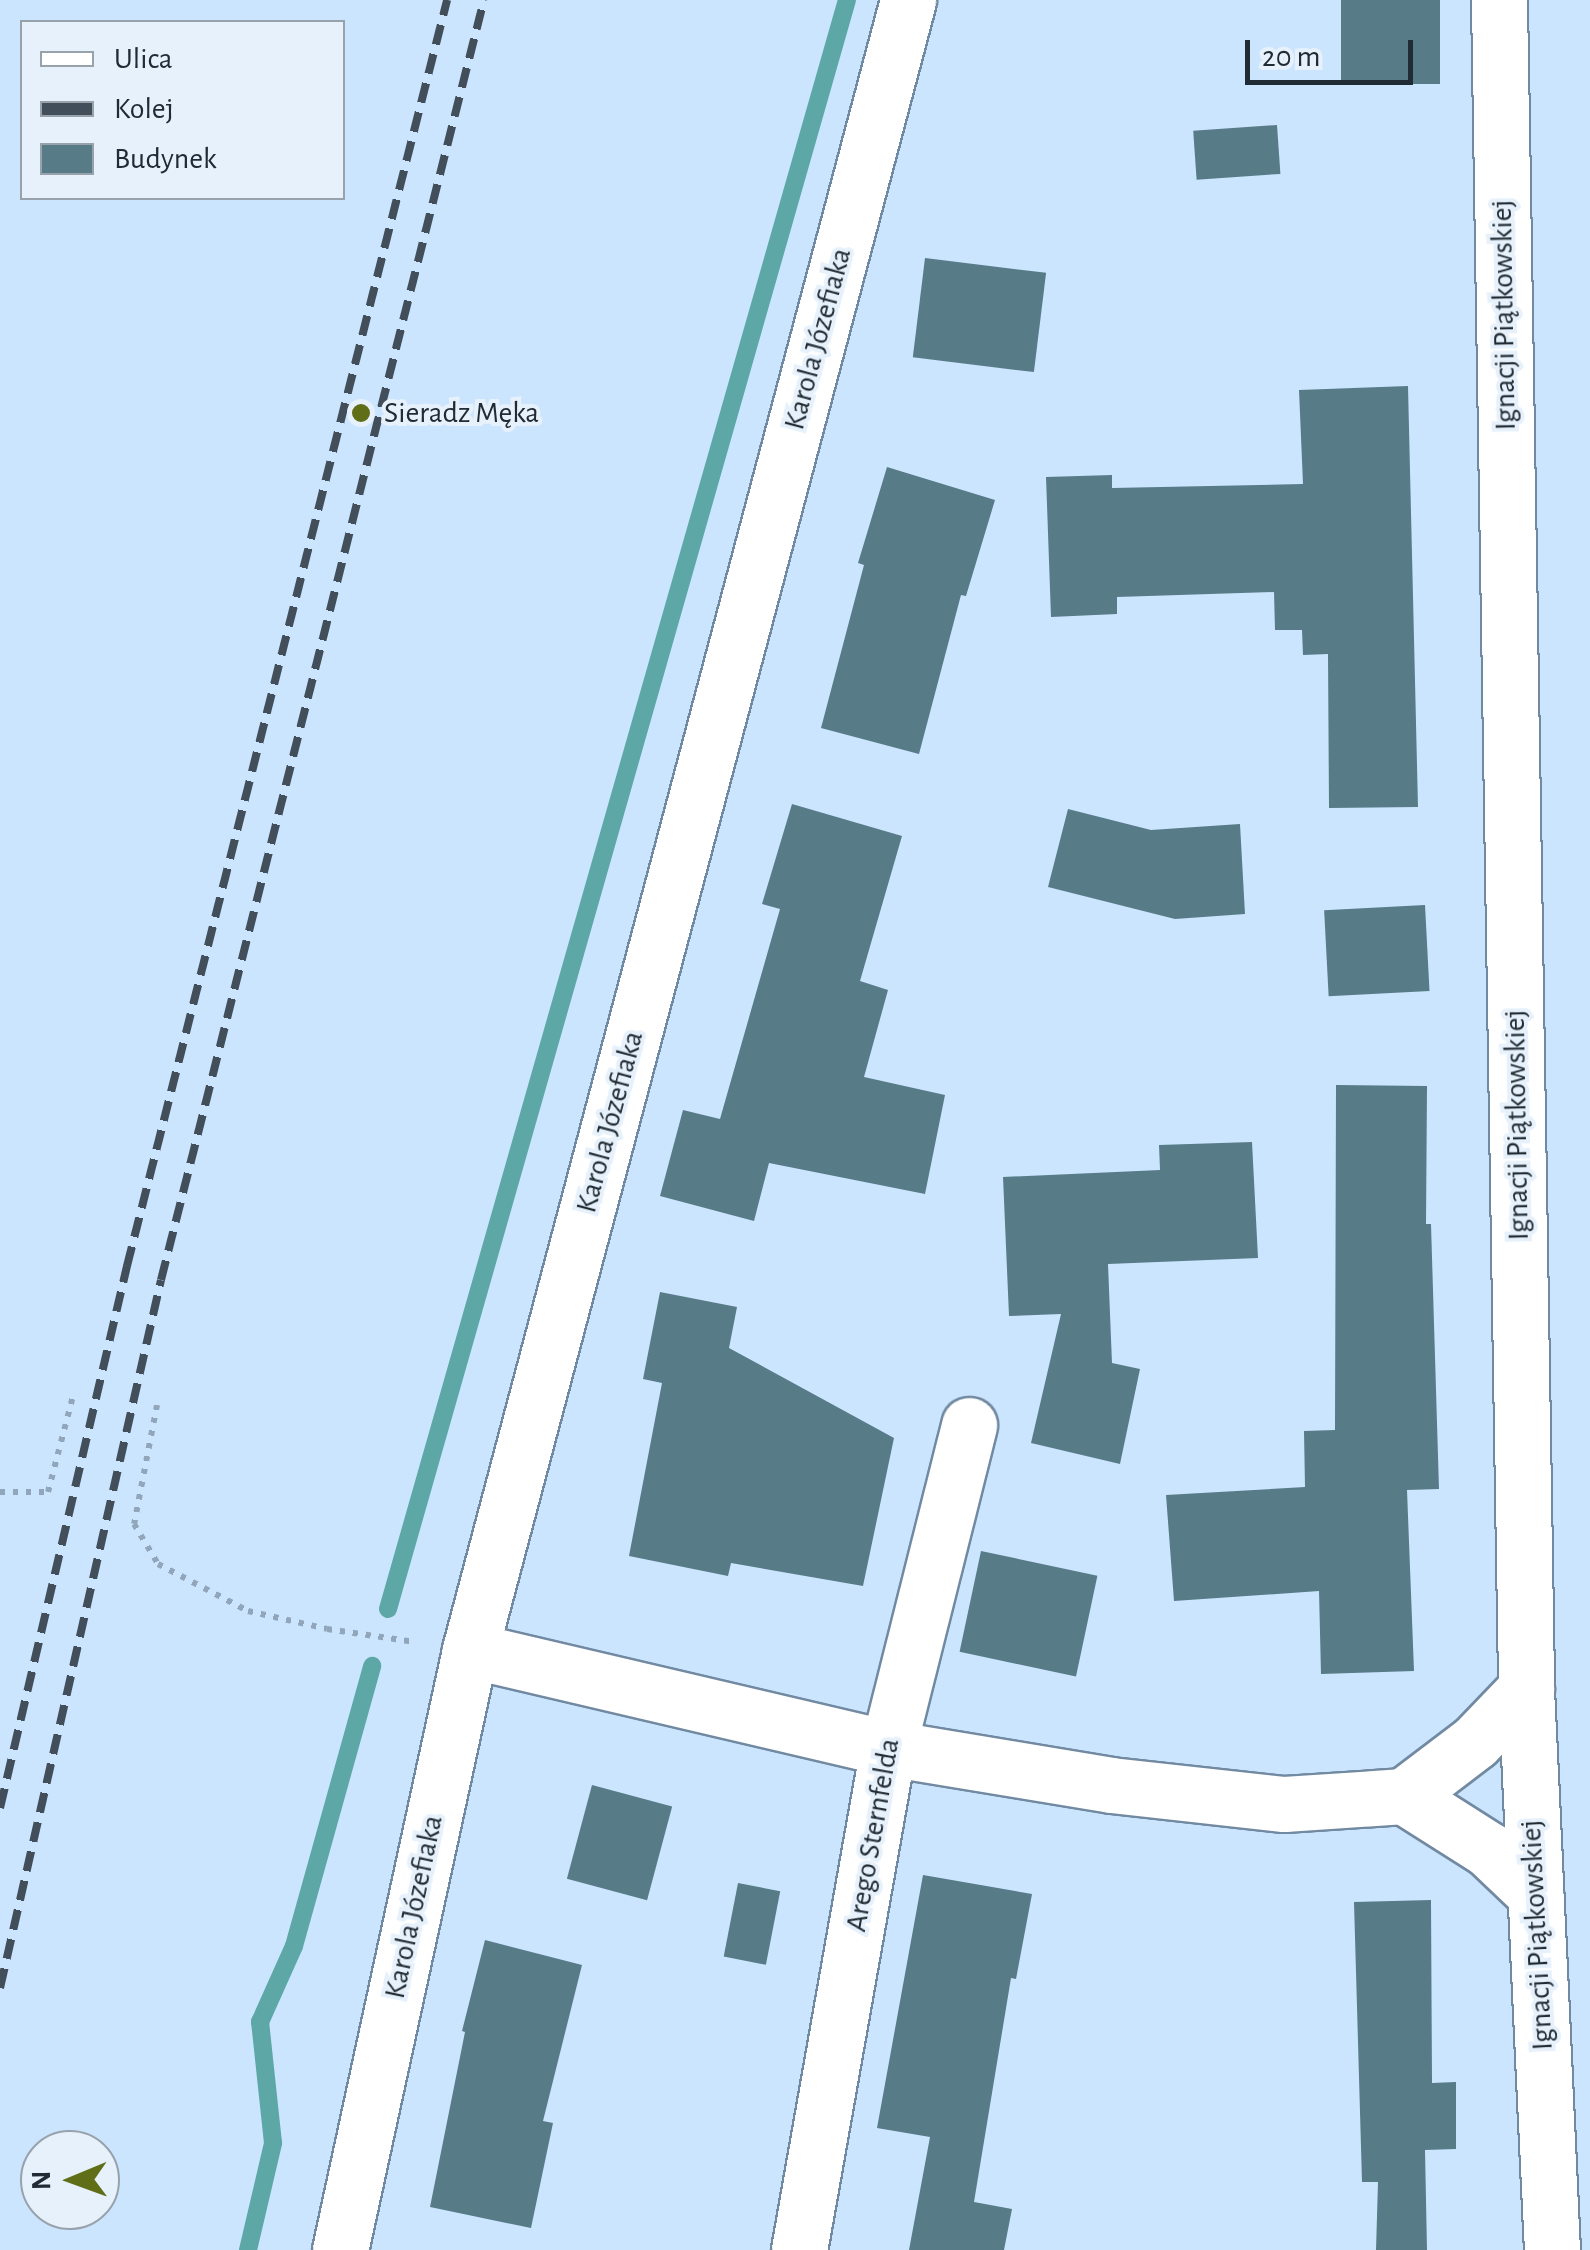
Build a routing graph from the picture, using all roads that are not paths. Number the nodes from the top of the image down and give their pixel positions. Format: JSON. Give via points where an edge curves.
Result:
{"nodes":[{"id":1,"x":908,"y":0,"type":"edge"},
{"id":2,"x":1499,"y":0,"type":"edge"},
{"id":3,"x":968,"y":1425,"type":"dead end"},
{"id":4,"x":470,"y":1650,"type":"junction"},
{"id":5,"x":1526,"y":1689,"type":"junction"},
{"id":6,"x":888,"y":1748,"type":"junction"},
{"id":7,"x":1404,"y":1796,"type":"junction"},
{"id":8,"x":1535,"y":1894,"type":"junction"},
{"id":9,"x":340,"y":2250,"type":"edge"},
{"id":10,"x":799,"y":2250,"type":"edge"},
{"id":11,"x":1552,"y":2250,"type":"edge"}],
"edges":[{"from":1,"to":4,"type":"street","name":"Karola Józefiaka"},
{"from":2,"to":5,"type":"street","name":"Ignacji Piątkowskiej"},
{"from":3,"to":6,"type":"street","name":"Arego Sternfelda"},
{"from":4,"to":6,"type":"street"},
{"from":4,"to":9,"type":"street","name":"Karola Józefiaka"},
{"from":5,"to":7,"type":"street","via":[[1476,1742]]},
{"from":5,"to":8,"type":"street","name":"Ignacji Piątkowskiej"},
{"from":6,"to":7,"type":"street","via":[[1111,1785],[1284,1804]]},
{"from":6,"to":10,"type":"street","name":"Arego Sternfelda"},
{"from":7,"to":8,"type":"street","via":[[1490,1850]]},
{"from":8,"to":11,"type":"street","name":"Ignacji Piątkowskiej"}]}
